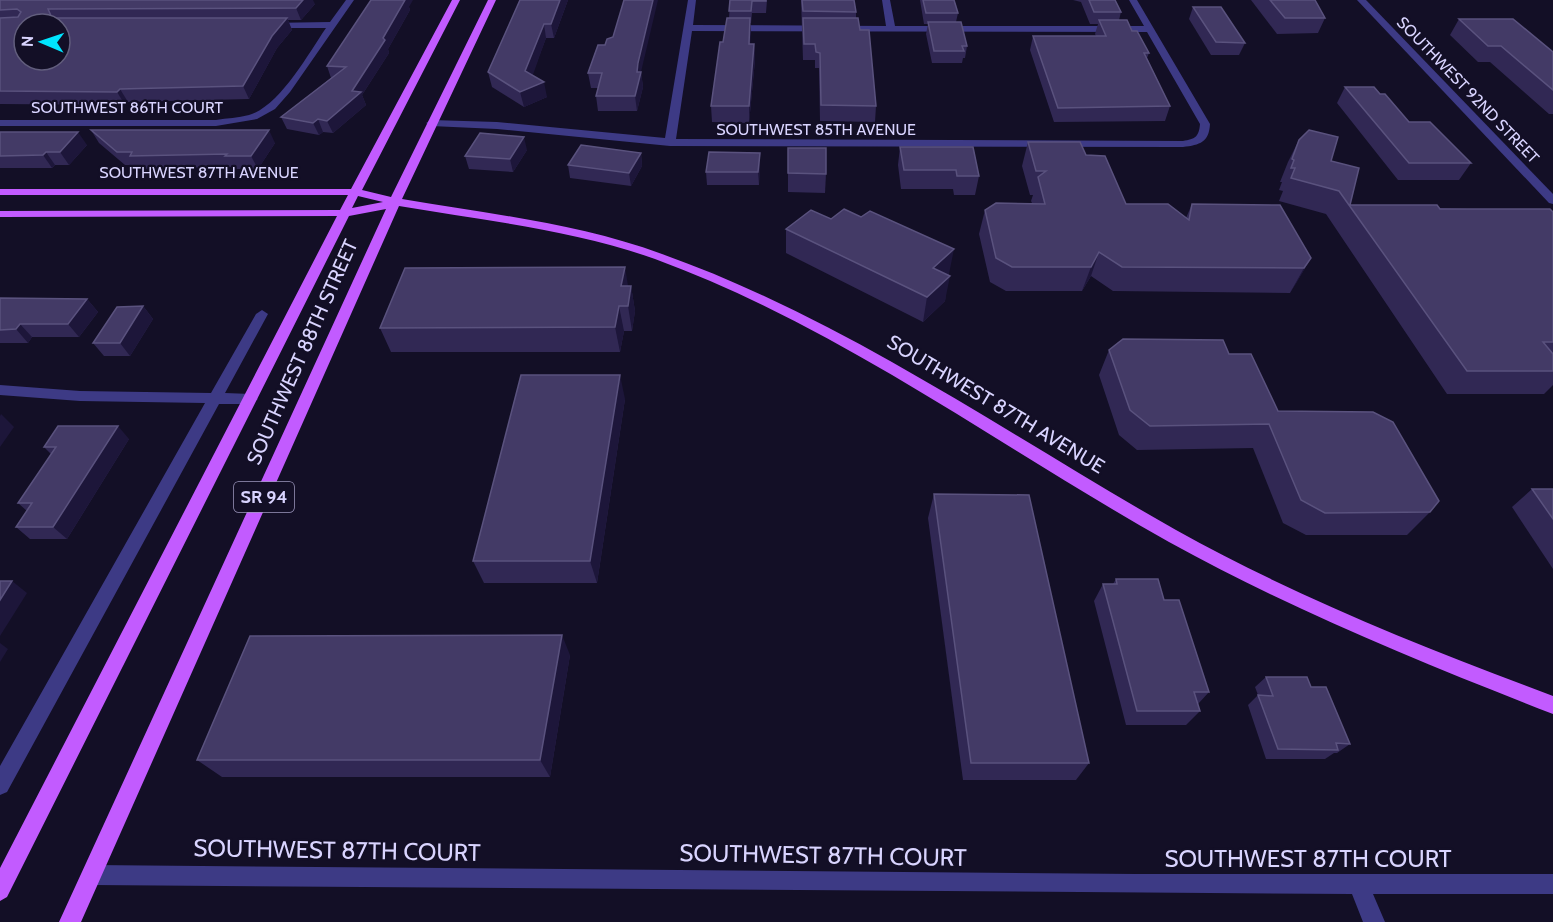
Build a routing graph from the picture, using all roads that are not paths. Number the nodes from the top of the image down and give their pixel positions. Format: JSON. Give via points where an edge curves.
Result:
{"nodes":[{"id":1,"x":350,"y":0,"type":"edge"},
{"id":2,"x":456,"y":0,"type":"edge"},
{"id":3,"x":492,"y":0,"type":"edge"},
{"id":4,"x":692,"y":0,"type":"edge"},
{"id":5,"x":886,"y":0,"type":"edge"},
{"id":6,"x":1133,"y":0,"type":"edge"},
{"id":7,"x":1361,"y":0,"type":"edge"},
{"id":8,"x":256,"y":25,"type":"edge"},
{"id":9,"x":332,"y":25,"type":"junction"},
{"id":10,"x":688,"y":28,"type":"junction"},
{"id":11,"x":891,"y":28,"type":"junction"},
{"id":12,"x":1149,"y":29,"type":"junction"},
{"id":13,"x":0,"y":123,"type":"edge"},
{"id":14,"x":431,"y":123,"type":"junction"},
{"id":15,"x":670,"y":143,"type":"junction"},
{"id":16,"x":0,"y":192,"type":"edge"},
{"id":17,"x":355,"y":192,"type":"junction"},
{"id":18,"x":1553,"y":201,"type":"edge"},
{"id":19,"x":395,"y":204,"type":"junction"},
{"id":20,"x":346,"y":213,"type":"junction"},
{"id":21,"x":0,"y":214,"type":"edge"},
{"id":22,"x":262,"y":314,"type":"dead end"},
{"id":23,"x":0,"y":390,"type":"edge"},
{"id":24,"x":214,"y":398,"type":"junction"},
{"id":25,"x":251,"y":399,"type":"junction"},
{"id":26,"x":1553,"y":705,"type":"edge"},
{"id":27,"x":0,"y":784,"type":"edge"},
{"id":28,"x":92,"y":875,"type":"junction"},
{"id":29,"x":1359,"y":885,"type":"junction"},
{"id":30,"x":1553,"y":885,"type":"edge"},
{"id":31,"x":0,"y":890,"type":"edge"},
{"id":32,"x":70,"y":922,"type":"edge"},
{"id":33,"x":1374,"y":922,"type":"edge"}],
"edges":[{"from":1,"to":9,"type":"street"},
{"from":2,"to":17,"type":"main road","name":"SOUTHWEST 88TH STREET","number":"SR 94"},
{"from":3,"to":14,"type":"main road","name":"SOUTHWEST 88TH STREET","number":"SR 94"},
{"from":4,"to":10,"type":"street"},
{"from":5,"to":11,"type":"street"},
{"from":6,"to":12,"type":"street"},
{"from":7,"to":18,"type":"street","name":"SOUTHWEST 92ND STREET"},
{"from":8,"to":9,"type":"street"},
{"from":9,"to":13,"type":"street","name":"SOUTHWEST 86TH COURT","via":[[287,90],[271,107],[253,117],[216,123]]},
{"from":10,"to":11,"type":"street"},
{"from":10,"to":15,"type":"street"},
{"from":11,"to":12,"type":"street"},
{"from":12,"to":15,"type":"street","name":"SOUTHWEST 85TH AVENUE","via":[[1204,124],[1202,139],[1183,144]]},
{"from":14,"to":15,"type":"street","name":"SOUTHWEST 85TH AVENUE","via":[[484,123]]},
{"from":14,"to":19,"type":"main road","name":"SOUTHWEST 88TH STREET","number":"SR 94"},
{"from":16,"to":17,"type":"main road","name":"SOUTHWEST 87TH AVENUE"},
{"from":17,"to":19,"type":"main road","name":"SOUTHWEST 87TH AVENUE"},
{"from":17,"to":20,"type":"main road","name":"SOUTHWEST 88TH STREET","number":"SR 94"},
{"from":19,"to":20,"type":"main road","name":"SOUTHWEST 87TH AVENUE"},
{"from":19,"to":26,"type":"main road","name":"SOUTHWEST 87TH AVENUE","via":[[491,215],[570,230],[646,252],[735,287],[858,347],[1214,558],[1372,632]]},
{"from":19,"to":28,"type":"main road","name":"SOUTHWEST 88TH STREET","number":"SR 94"},
{"from":20,"to":21,"type":"main road","name":"SOUTHWEST 87TH AVENUE"},
{"from":20,"to":25,"type":"main road","name":"SOUTHWEST 88TH STREET","number":"SR 94"},
{"from":22,"to":24,"type":"street"},
{"from":23,"to":24,"type":"street"},
{"from":24,"to":25,"type":"street"},
{"from":24,"to":27,"type":"street"},
{"from":25,"to":31,"type":"main road","name":"SOUTHWEST 88TH STREET","number":"SR 94"},
{"from":28,"to":29,"type":"street","name":"SOUTHWEST 87TH COURT"},
{"from":28,"to":32,"type":"main road","name":"SOUTHWEST 88TH STREET","number":"SR 94"},
{"from":29,"to":30,"type":"street","name":"SOUTHWEST 87TH COURT"},
{"from":29,"to":33,"type":"street"}]}
